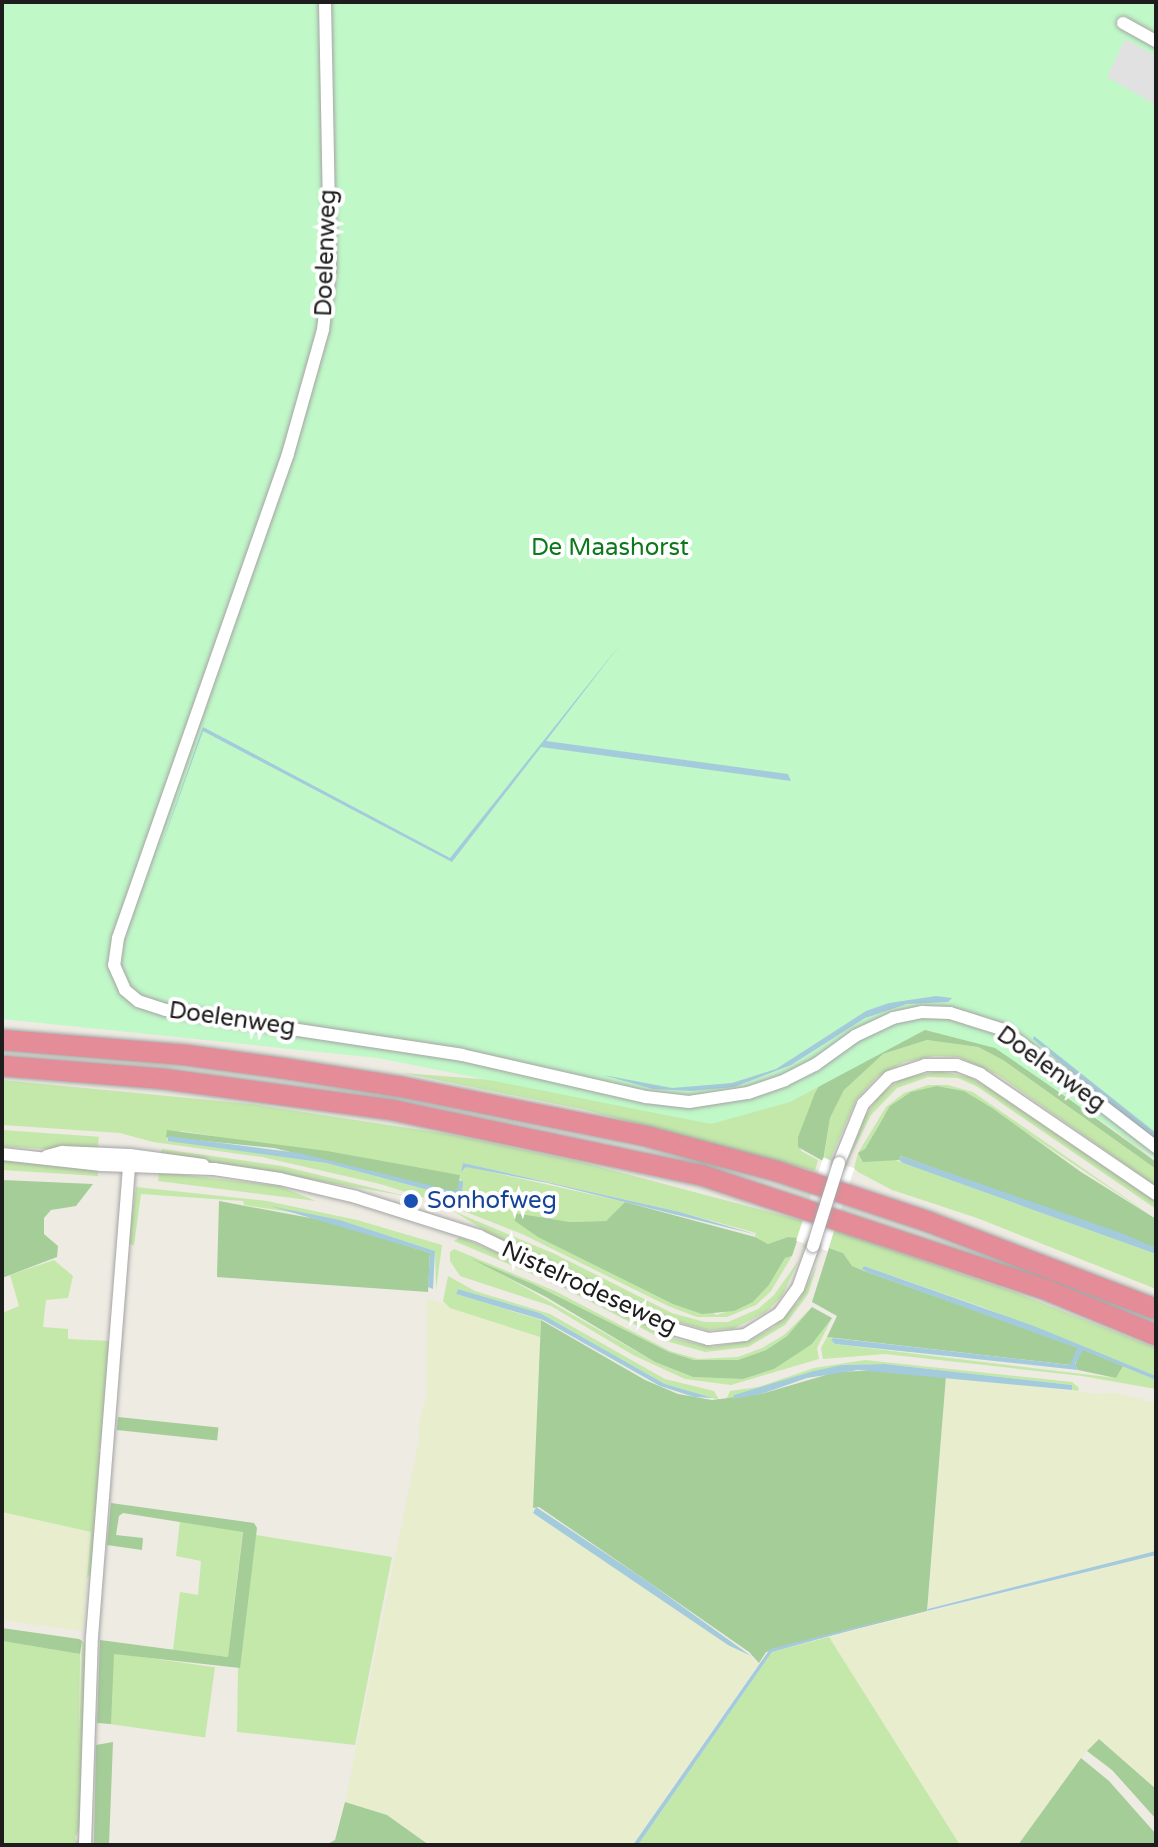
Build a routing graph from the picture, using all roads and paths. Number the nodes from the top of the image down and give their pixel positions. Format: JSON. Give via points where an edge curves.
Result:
{"nodes":[{"id":1,"x":325,"y":2,"type":"edge"},
{"id":2,"x":1123,"y":23,"type":"dead end"},
{"id":3,"x":1156,"y":41,"type":"edge"},
{"id":4,"x":2,"y":1040,"type":"edge"},
{"id":5,"x":2,"y":1066,"type":"edge"},
{"id":6,"x":1156,"y":1147,"type":"edge"},
{"id":7,"x":2,"y":1154,"type":"edge"},
{"id":8,"x":129,"y":1161,"type":"junction"},
{"id":9,"x":1156,"y":1194,"type":"edge"},
{"id":10,"x":1156,"y":1309,"type":"edge"},
{"id":11,"x":1156,"y":1335,"type":"edge"},
{"id":12,"x":85,"y":1845,"type":"edge"}],
"edges":[{"from":1,"to":6,"type":"street","name":"Doelenweg","via":[[330,270],[322,335],[288,454],[113,952],[125,990],[138,1001],[166,1010],[462,1055],[689,1102],[748,1093],[785,1080],[893,1018],[950,1013],[1004,1030]]},
{"from":2,"to":3,"type":"street"},
{"from":4,"to":10,"type":"highway","via":[[281,1068],[649,1137],[776,1171],[929,1222]]},
{"from":5,"to":11,"type":"highway","via":[[194,1083],[392,1110],[701,1175],[1049,1291]]},
{"from":7,"to":8,"type":"street","name":"Nistelrodeseweg","via":[[62,1152]]},
{"from":8,"to":9,"type":"street","name":"Nistelrodeseweg","bridge":true,"via":[[198,1163],[408,1211],[479,1236],[670,1328],[708,1339],[745,1335],[779,1314],[798,1288],[863,1104],[889,1077],[925,1065],[957,1065],[996,1084]]},
{"from":8,"to":12,"type":"street","via":[[92,1637]]}]}
